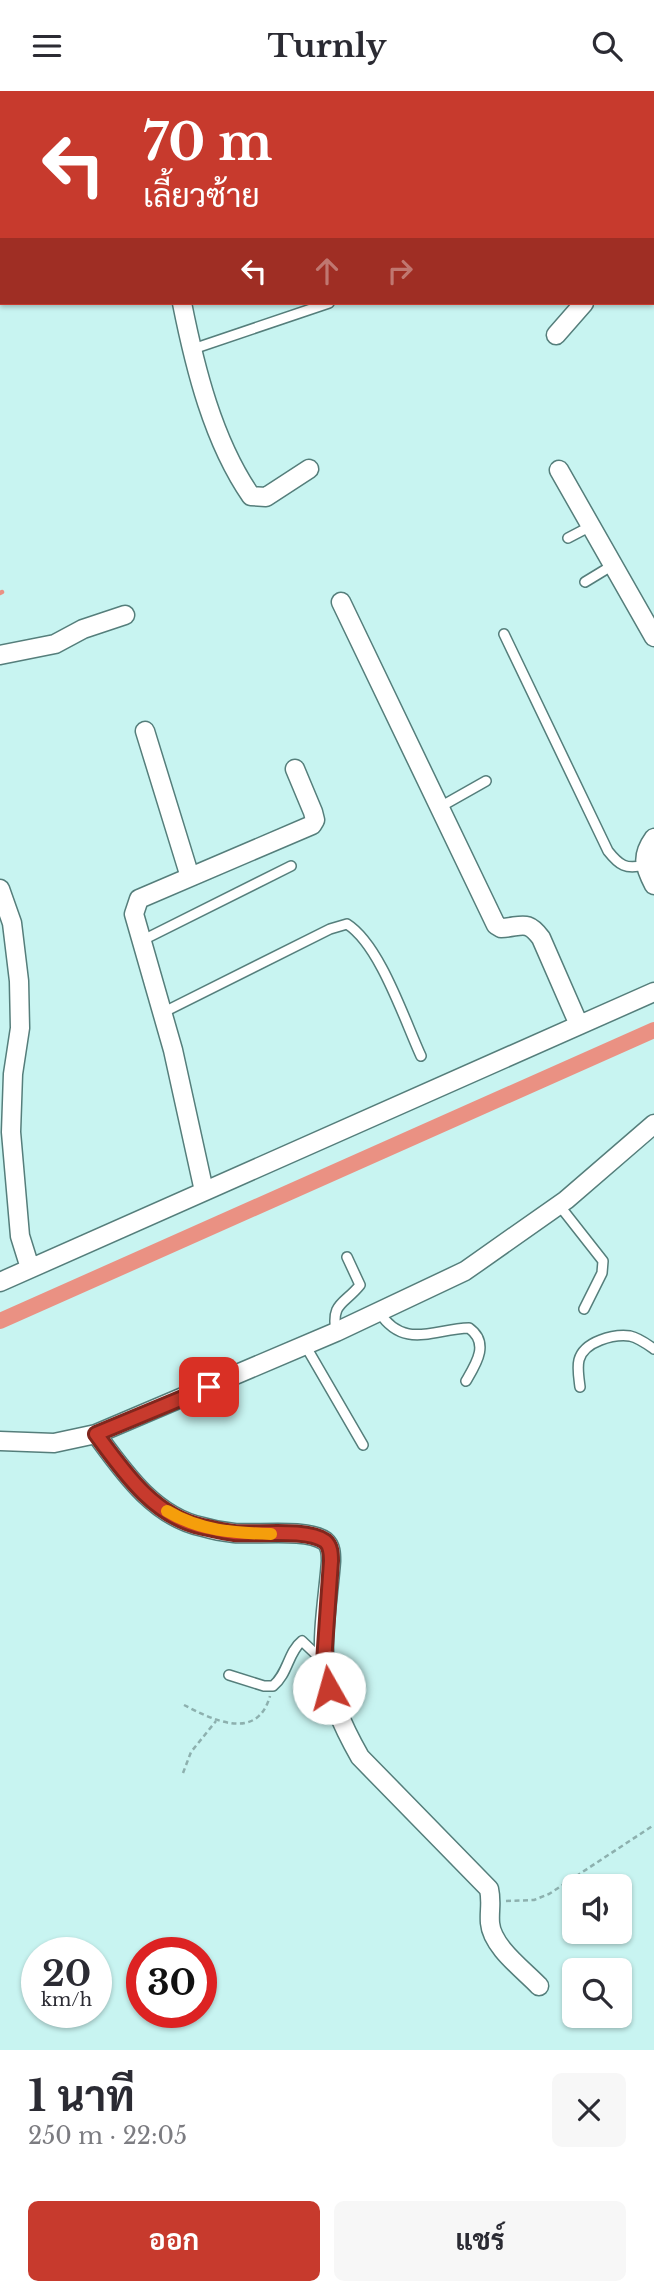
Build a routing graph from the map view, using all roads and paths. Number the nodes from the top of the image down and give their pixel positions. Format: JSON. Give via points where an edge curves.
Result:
{"nodes":[{"id":1,"x":182,"y":305,"type":"edge"},
{"id":2,"x":323,"y":305,"type":"edge"},
{"id":3,"x":582,"y":305,"type":"edge"},
{"id":4,"x":556,"y":335,"type":"dead end"},
{"id":5,"x":193,"y":349,"type":"junction"},
{"id":6,"x":309,"y":469,"type":"dead end"},
{"id":7,"x":559,"y":470,"type":"dead end"},
{"id":8,"x":591,"y":526,"type":"junction"},
{"id":9,"x":568,"y":538,"type":"dead end"},
{"id":10,"x":613,"y":565,"type":"junction"},
{"id":11,"x":586,"y":582,"type":"dead end"},
{"id":12,"x":341,"y":602,"type":"dead end"},
{"id":13,"x":125,"y":615,"type":"dead end"},
{"id":14,"x":504,"y":634,"type":"dead end"},
{"id":15,"x":654,"y":637,"type":"edge"},
{"id":16,"x":0,"y":655,"type":"edge"},
{"id":17,"x":145,"y":731,"type":"dead end"},
{"id":18,"x":295,"y":769,"type":"dead end"},
{"id":19,"x":486,"y":781,"type":"dead end"},
{"id":20,"x":440,"y":807,"type":"junction"},
{"id":21,"x":654,"y":838,"type":"edge"},
{"id":22,"x":291,"y":866,"type":"dead end"},
{"id":23,"x":643,"y":866,"type":"junction"},
{"id":24,"x":190,"y":877,"type":"junction"},
{"id":25,"x":654,"y":885,"type":"edge"},
{"id":26,"x":0,"y":889,"type":"edge"},
{"id":27,"x":141,"y":941,"type":"junction"},
{"id":28,"x":654,"y":992,"type":"edge"},
{"id":29,"x":162,"y":1013,"type":"junction"},
{"id":30,"x":579,"y":1025,"type":"junction"},
{"id":31,"x":421,"y":1056,"type":"dead end"},
{"id":32,"x":654,"y":1124,"type":"edge"},
{"id":33,"x":204,"y":1191,"type":"junction"},
{"id":34,"x":559,"y":1205,"type":"junction"},
{"id":35,"x":347,"y":1257,"type":"dead end"},
{"id":36,"x":30,"y":1268,"type":"junction"},
{"id":37,"x":0,"y":1282,"type":"edge"},
{"id":38,"x":584,"y":1309,"type":"dead end"},
{"id":39,"x":380,"y":1312,"type":"junction"},
{"id":40,"x":336,"y":1332,"type":"junction"},
{"id":41,"x":305,"y":1345,"type":"junction"},
{"id":42,"x":654,"y":1349,"type":"edge"},
{"id":43,"x":466,"y":1381,"type":"dead end"},
{"id":44,"x":580,"y":1387,"type":"dead end"},
{"id":45,"x":96,"y":1434,"type":"junction"},
{"id":46,"x":0,"y":1441,"type":"edge"},
{"id":47,"x":363,"y":1445,"type":"dead end"},
{"id":48,"x":324,"y":1662,"type":"junction"},
{"id":49,"x":229,"y":1675,"type":"dead end"},
{"id":50,"x":274,"y":1686,"type":"junction"},
{"id":51,"x":184,"y":1705,"type":"dead end"},
{"id":52,"x":216,"y":1721,"type":"junction"},
{"id":53,"x":183,"y":1773,"type":"dead end"},
{"id":54,"x":654,"y":1825,"type":"edge"},
{"id":55,"x":492,"y":1902,"type":"junction"},
{"id":56,"x":539,"y":1986,"type":"dead end"}],
"edges":[{"from":1,"to":5,"type":"street"},
{"from":2,"to":5,"type":"lane"},
{"from":3,"to":4,"type":"street"},
{"from":5,"to":6,"type":"street","via":[[210,410],[238,478],[251,496],[266,498]]},
{"from":7,"to":8,"type":"street"},
{"from":8,"to":9,"type":"lane"},
{"from":8,"to":10,"type":"street"},
{"from":10,"to":11,"type":"lane"},
{"from":10,"to":15,"type":"street"},
{"from":12,"to":20,"type":"street"},
{"from":13,"to":16,"type":"street","via":[[61,642]]},
{"from":14,"to":23,"type":"lane","via":[[608,851],[624,867]]},
{"from":17,"to":24,"type":"street"},
{"from":18,"to":24,"type":"street","via":[[313,812],[312,825]]},
{"from":19,"to":20,"type":"lane"},
{"from":20,"to":30,"type":"street","via":[[496,925],[533,927]]},
{"from":21,"to":23,"type":"street"},
{"from":22,"to":27,"type":"lane"},
{"from":23,"to":25,"type":"street"},
{"from":24,"to":27,"type":"street","via":[[139,899],[134,914]]},
{"from":26,"to":36,"type":"street","via":[[12,923],[19,981],[11,1132],[20,1236]]},
{"from":27,"to":29,"type":"street"},
{"from":28,"to":30,"type":"street"},
{"from":29,"to":31,"type":"lane","via":[[346,924],[371,948]]},
{"from":29,"to":33,"type":"street"},
{"from":30,"to":33,"type":"street"},
{"from":32,"to":34,"type":"street"},
{"from":33,"to":36,"type":"street"},
{"from":34,"to":38,"type":"lane","via":[[603,1261],[603,1273]]},
{"from":34,"to":39,"type":"street","via":[[465,1271]]},
{"from":35,"to":40,"type":"lane","via":[[360,1285],[336,1309]]},
{"from":36,"to":37,"type":"street"},
{"from":39,"to":40,"type":"street"},
{"from":39,"to":43,"type":"lane","via":[[389,1326],[412,1335],[456,1328],[477,1333],[481,1345],[478,1360]]},
{"from":40,"to":41,"type":"street"},
{"from":41,"to":45,"type":"street"},
{"from":41,"to":47,"type":"lane"},
{"from":42,"to":44,"type":"lane","via":[[633,1337],[615,1335],[594,1343],[579,1361]]},
{"from":45,"to":46,"type":"street","via":[[54,1443]]},
{"from":45,"to":48,"type":"street","via":[[143,1493],[198,1527],[306,1535],[325,1541],[331,1561]]},
{"from":48,"to":50,"type":"lane","via":[[302,1641]]},
{"from":48,"to":55,"type":"street","via":[[329,1688],[360,1757],[474,1872],[489,1889]]},
{"from":49,"to":50,"type":"lane"},
{"from":50,"to":52,"type":"path","via":[[269,1702],[248,1722]]},
{"from":51,"to":52,"type":"path"},
{"from":52,"to":53,"type":"path","via":[[191,1752]]},
{"from":54,"to":55,"type":"path","via":[[549,1894],[534,1900]]},
{"from":55,"to":56,"type":"street","via":[[490,1926],[497,1942]]}]}
